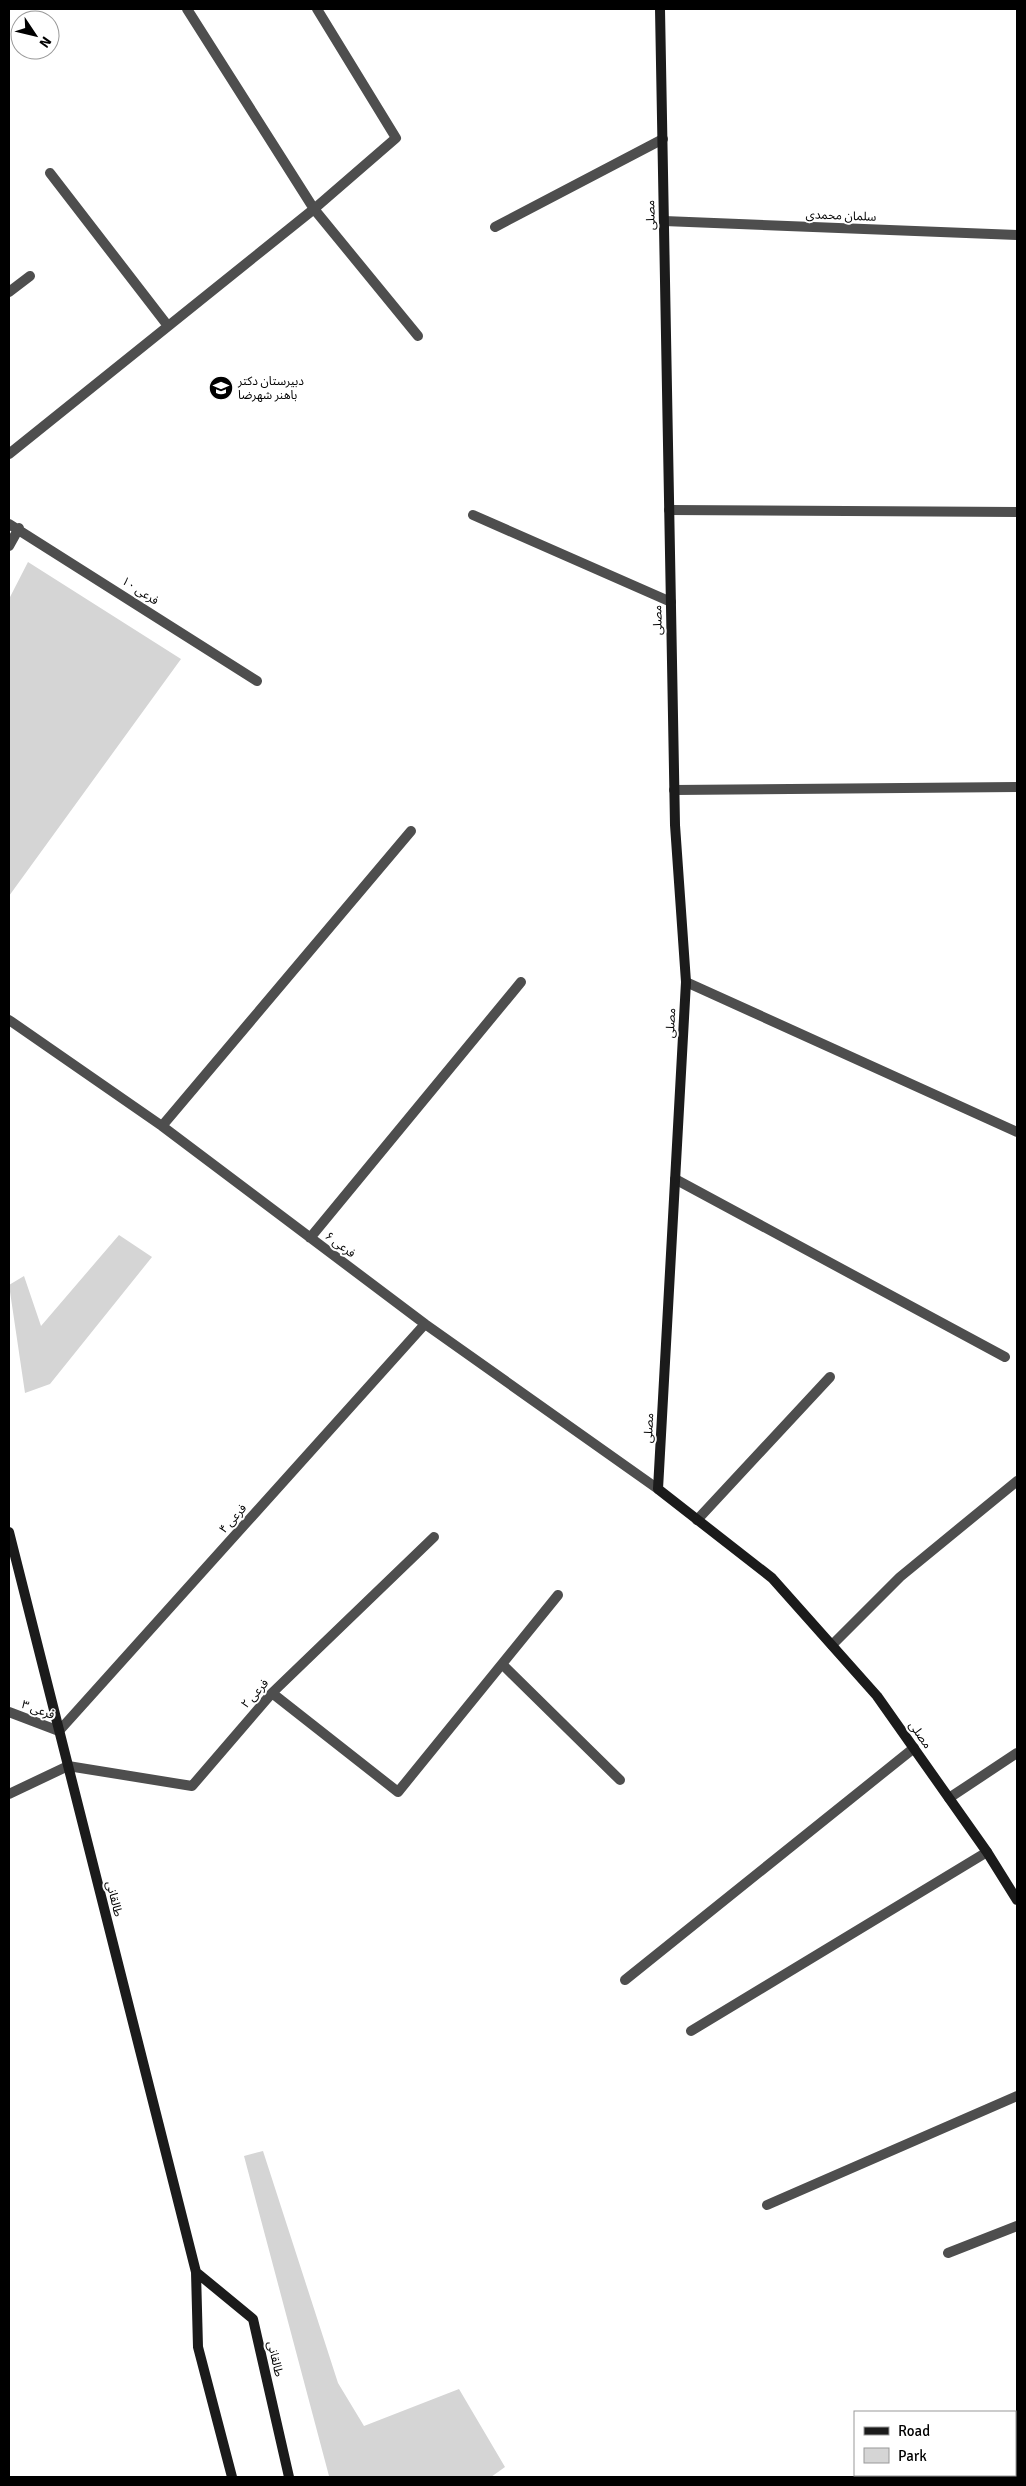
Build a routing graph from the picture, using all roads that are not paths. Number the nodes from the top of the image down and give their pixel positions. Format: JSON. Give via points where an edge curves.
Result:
{"nodes":[{"id":1,"x":187,"y":9,"type":"edge"},
{"id":2,"x":317,"y":9,"type":"edge"},
{"id":3,"x":660,"y":9,"type":"edge"},
{"id":4,"x":662,"y":139,"type":"junction"},
{"id":5,"x":50,"y":172,"type":"dead end"},
{"id":6,"x":314,"y":209,"type":"junction"},
{"id":7,"x":664,"y":222,"type":"junction"},
{"id":8,"x":495,"y":227,"type":"dead end"},
{"id":9,"x":1017,"y":235,"type":"edge"},
{"id":10,"x":30,"y":276,"type":"dead end"},
{"id":11,"x":9,"y":292,"type":"edge"},
{"id":12,"x":168,"y":326,"type":"junction"},
{"id":13,"x":418,"y":336,"type":"dead end"},
{"id":14,"x":9,"y":454,"type":"edge"},
{"id":15,"x":669,"y":510,"type":"junction"},
{"id":16,"x":1017,"y":512,"type":"edge"},
{"id":17,"x":474,"y":515,"type":"dead end"},
{"id":18,"x":14,"y":526,"type":"edge"},
{"id":19,"x":9,"y":546,"type":"edge"},
{"id":20,"x":671,"y":602,"type":"junction"},
{"id":21,"x":257,"y":681,"type":"dead end"},
{"id":22,"x":1017,"y":787,"type":"edge"},
{"id":23,"x":674,"y":790,"type":"junction"},
{"id":24,"x":411,"y":831,"type":"dead end"},
{"id":25,"x":521,"y":982,"type":"dead end"},
{"id":26,"x":686,"y":982,"type":"junction"},
{"id":27,"x":9,"y":1020,"type":"edge"},
{"id":28,"x":162,"y":1126,"type":"junction"},
{"id":29,"x":1017,"y":1132,"type":"edge"},
{"id":30,"x":675,"y":1179,"type":"junction"},
{"id":31,"x":310,"y":1238,"type":"junction"},
{"id":32,"x":425,"y":1324,"type":"junction"},
{"id":33,"x":1005,"y":1357,"type":"dead end"},
{"id":34,"x":830,"y":1377,"type":"dead end"},
{"id":35,"x":1017,"y":1481,"type":"edge"},
{"id":36,"x":658,"y":1489,"type":"junction"},
{"id":37,"x":697,"y":1520,"type":"junction"},
{"id":38,"x":9,"y":1532,"type":"edge"},
{"id":39,"x":434,"y":1537,"type":"dead end"},
{"id":40,"x":558,"y":1595,"type":"dead end"},
{"id":41,"x":832,"y":1645,"type":"junction"},
{"id":42,"x":502,"y":1664,"type":"junction"},
{"id":43,"x":272,"y":1693,"type":"junction"},
{"id":44,"x":9,"y":1712,"type":"edge"},
{"id":45,"x":59,"y":1731,"type":"junction"},
{"id":46,"x":914,"y":1748,"type":"junction"},
{"id":47,"x":1017,"y":1753,"type":"edge"},
{"id":48,"x":68,"y":1766,"type":"junction"},
{"id":49,"x":620,"y":1780,"type":"dead end"},
{"id":50,"x":9,"y":1794,"type":"edge"},
{"id":51,"x":949,"y":1798,"type":"junction"},
{"id":52,"x":987,"y":1852,"type":"junction"},
{"id":53,"x":1017,"y":1900,"type":"edge"},
{"id":54,"x":625,"y":1980,"type":"dead end"},
{"id":55,"x":691,"y":2031,"type":"dead end"},
{"id":56,"x":1017,"y":2096,"type":"edge"},
{"id":57,"x":768,"y":2205,"type":"dead end"},
{"id":58,"x":1017,"y":2226,"type":"edge"},
{"id":59,"x":948,"y":2252,"type":"dead end"},
{"id":60,"x":196,"y":2272,"type":"junction"},
{"id":61,"x":232,"y":2477,"type":"edge"},
{"id":62,"x":289,"y":2477,"type":"edge"}],
"edges":[{"from":1,"to":6,"type":"street"},
{"from":2,"to":6,"type":"street","via":[[396,138]]},
{"from":3,"to":4,"type":"street","name":"مصلی"},
{"from":4,"to":7,"type":"street","name":"مصلی"},
{"from":4,"to":8,"type":"street"},
{"from":5,"to":12,"type":"street"},
{"from":6,"to":12,"type":"street"},
{"from":6,"to":13,"type":"street"},
{"from":7,"to":9,"type":"street","name":"سلمان محمدی"},
{"from":7,"to":15,"type":"street","name":"مصلی"},
{"from":10,"to":11,"type":"street"},
{"from":12,"to":14,"type":"street"},
{"from":15,"to":16,"type":"street"},
{"from":15,"to":20,"type":"street","name":"مصلی"},
{"from":17,"to":20,"type":"street"},
{"from":18,"to":19,"type":"street"},
{"from":18,"to":21,"type":"street","name":"فرعی ۱۰"},
{"from":20,"to":23,"type":"street","name":"مصلی"},
{"from":22,"to":23,"type":"street"},
{"from":23,"to":26,"type":"street","name":"مصلی"},
{"from":24,"to":28,"type":"street"},
{"from":25,"to":31,"type":"street"},
{"from":26,"to":29,"type":"street"},
{"from":26,"to":30,"type":"street","name":"مصلی"},
{"from":27,"to":28,"type":"street","name":"فرعی ۶"},
{"from":28,"to":31,"type":"street","name":"فرعی ۶"},
{"from":30,"to":33,"type":"street"},
{"from":30,"to":36,"type":"street","name":"مصلی"},
{"from":31,"to":32,"type":"street","name":"فرعی ۶"},
{"from":32,"to":36,"type":"street","name":"فرعی ۶"},
{"from":32,"to":45,"type":"street","name":"فرعی ۴"},
{"from":34,"to":37,"type":"street"},
{"from":35,"to":41,"type":"street","via":[[900,1577]]},
{"from":36,"to":37,"type":"street","name":"مصلی"},
{"from":37,"to":41,"type":"street","name":"مصلی","via":[[772,1578]]},
{"from":38,"to":45,"type":"street","name":"طالقانی"},
{"from":39,"to":43,"type":"street","name":"فرعی ۲"},
{"from":40,"to":42,"type":"street"},
{"from":41,"to":46,"type":"street","name":"مصلی","via":[[877,1696]]},
{"from":42,"to":43,"type":"street","via":[[398,1792]]},
{"from":42,"to":49,"type":"street"},
{"from":43,"to":48,"type":"street","name":"فرعی ۲","via":[[192,1786]]},
{"from":44,"to":45,"type":"street","name":"فرعی ۳"},
{"from":45,"to":48,"type":"street","name":"طالقانی"},
{"from":46,"to":51,"type":"street","name":"مصلی"},
{"from":46,"to":54,"type":"street"},
{"from":47,"to":51,"type":"street"},
{"from":48,"to":50,"type":"street"},
{"from":48,"to":60,"type":"street","name":"طالقانی"},
{"from":51,"to":52,"type":"street","name":"مصلی"},
{"from":52,"to":53,"type":"street","name":"مصلی"},
{"from":52,"to":55,"type":"street"},
{"from":56,"to":57,"type":"street"},
{"from":58,"to":59,"type":"street"},
{"from":60,"to":61,"type":"street","name":"طالقانی","via":[[198,2347]]},
{"from":60,"to":62,"type":"street","name":"طالقانی","via":[[253,2319]]}]}
